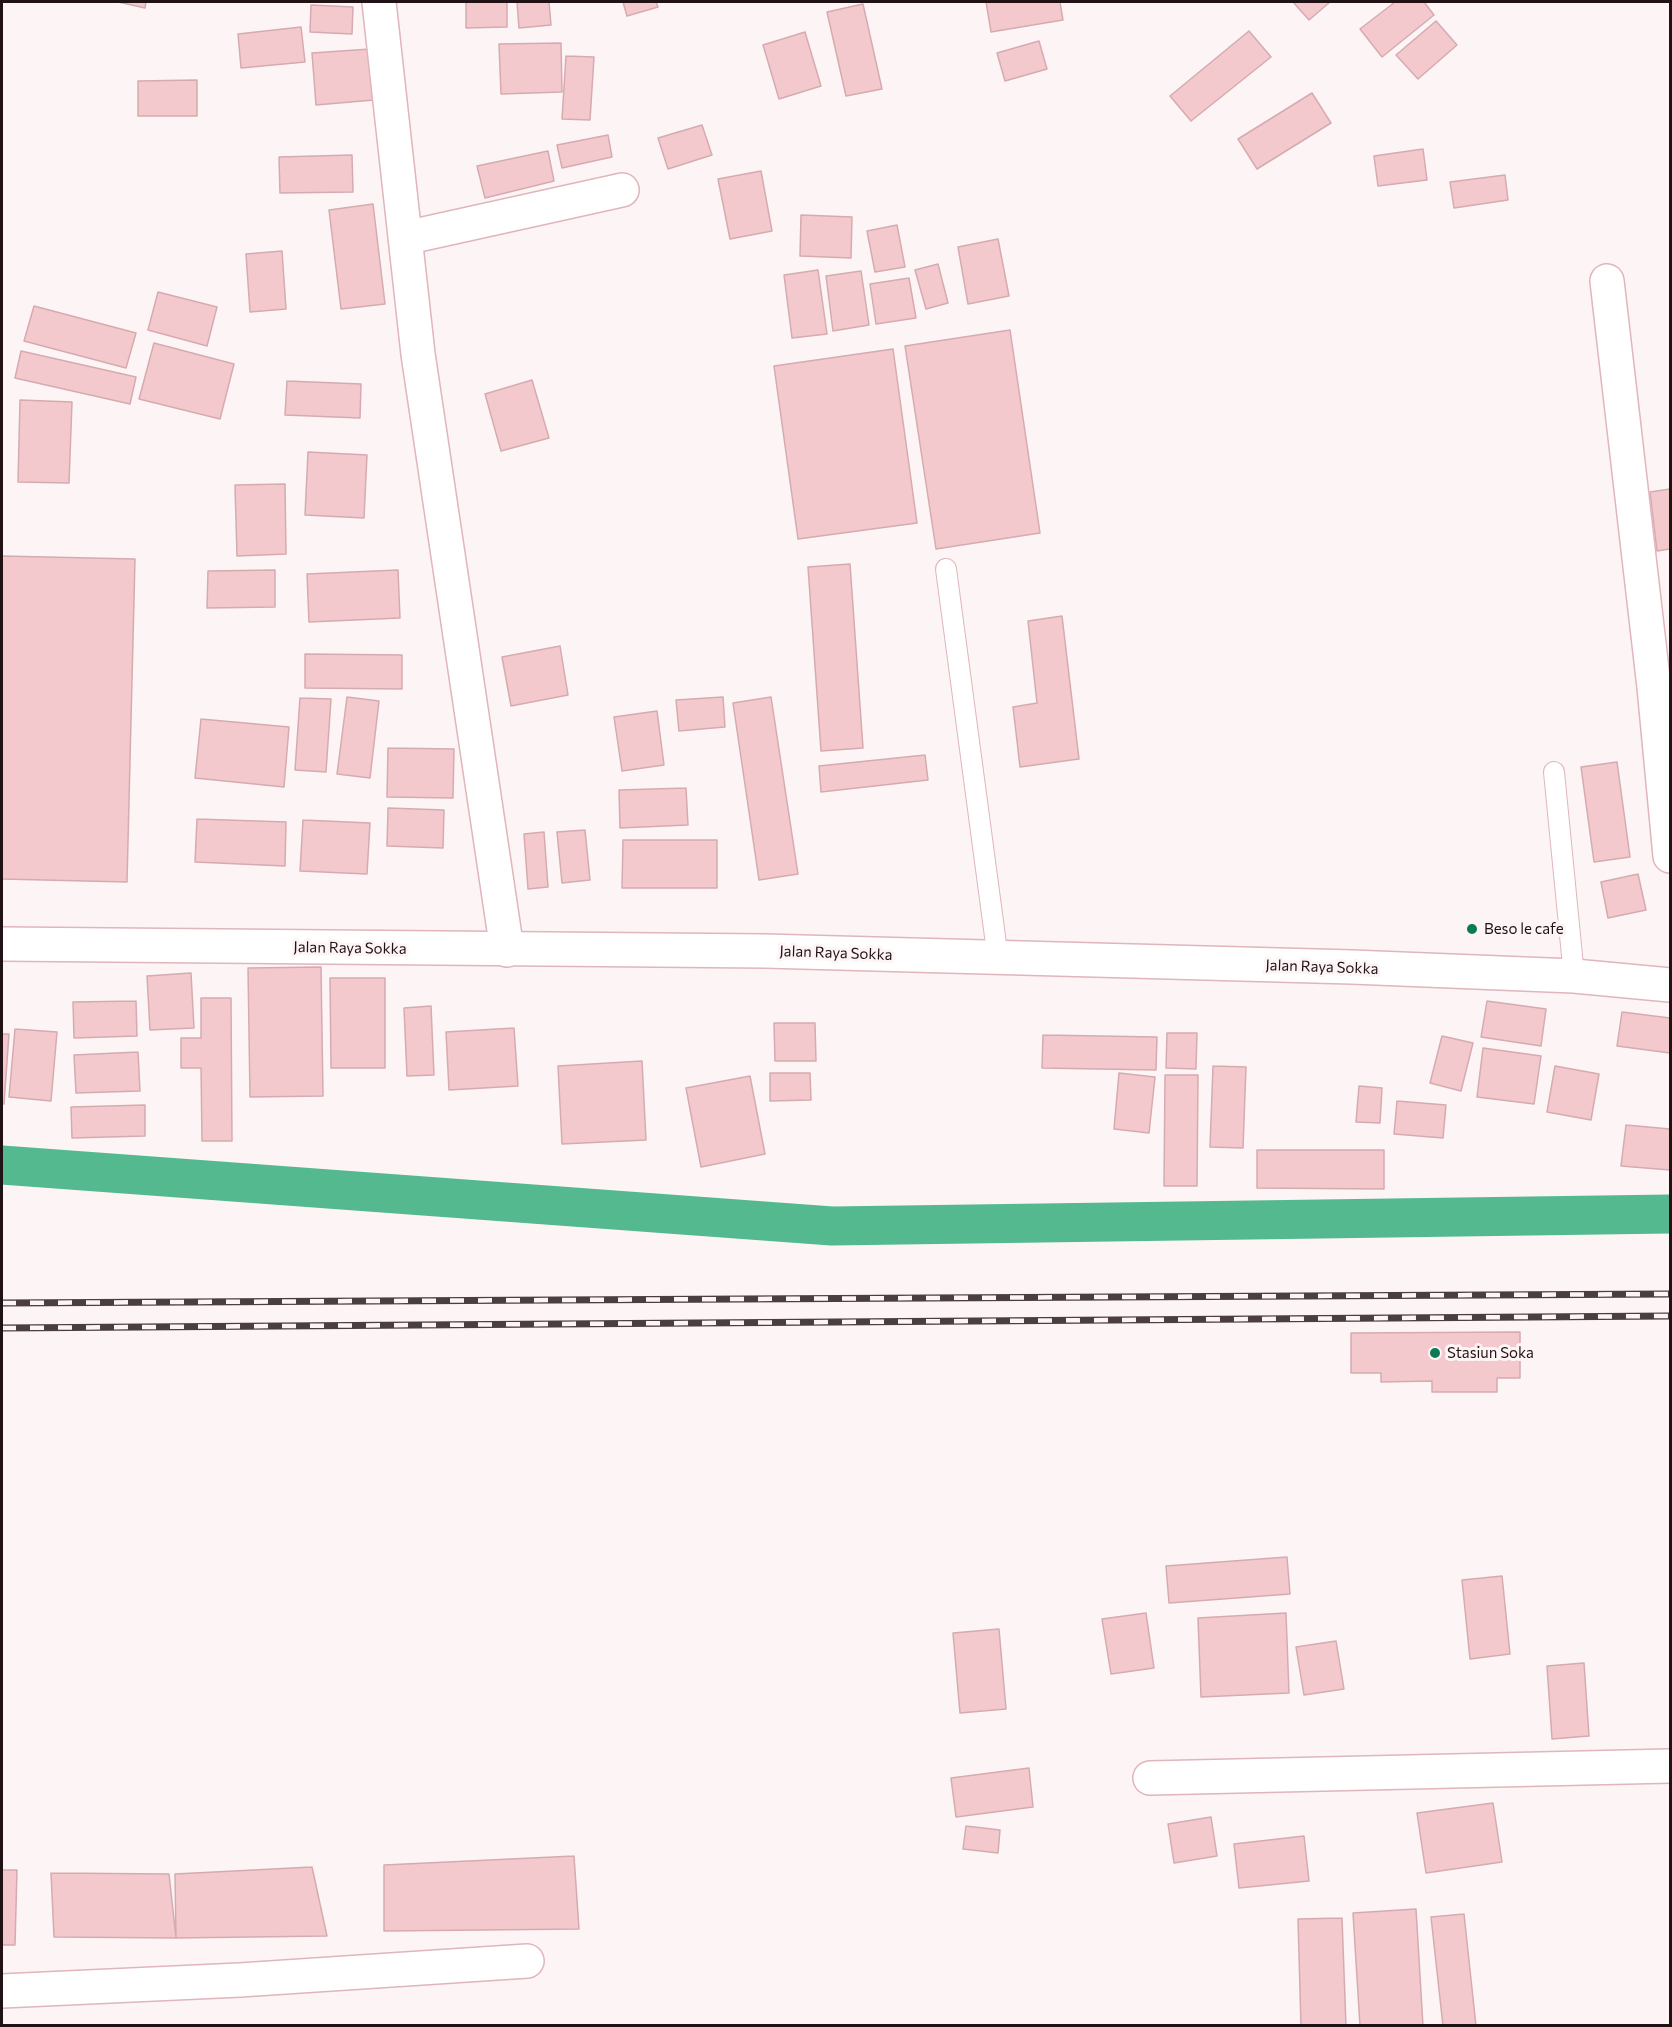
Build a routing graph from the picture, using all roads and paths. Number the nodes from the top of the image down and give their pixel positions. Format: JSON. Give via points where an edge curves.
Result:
{"nodes":[{"id":1,"x":379,"y":2,"type":"edge"},
{"id":2,"x":622,"y":190,"type":"dead end"},
{"id":3,"x":405,"y":238,"type":"junction"},
{"id":4,"x":1607,"y":281,"type":"dead end"},
{"id":5,"x":946,"y":569,"type":"dead end"},
{"id":6,"x":1554,"y":772,"type":"dead end"},
{"id":7,"x":1671,"y":856,"type":"edge"},
{"id":8,"x":2,"y":944,"type":"edge"},
{"id":9,"x":507,"y":950,"type":"junction"},
{"id":10,"x":998,"y":959,"type":"junction"},
{"id":11,"x":1574,"y":976,"type":"junction"},
{"id":12,"x":1671,"y":985,"type":"edge"},
{"id":13,"x":1671,"y":1766,"type":"edge"},
{"id":14,"x":1150,"y":1778,"type":"dead end"},
{"id":15,"x":527,"y":1960,"type":"dead end"},
{"id":16,"x":2,"y":1991,"type":"edge"}],
"edges":[{"from":1,"to":3,"type":"street"},
{"from":2,"to":3,"type":"street"},
{"from":3,"to":9,"type":"street","via":[[418,354]]},
{"from":4,"to":7,"type":"street"},
{"from":5,"to":10,"type":"lane"},
{"from":6,"to":11,"type":"lane"},
{"from":8,"to":9,"type":"street","name":"Jalan Raya Sokka"},
{"from":9,"to":10,"type":"street","name":"Jalan Raya Sokka","via":[[765,951]]},
{"from":10,"to":11,"type":"street","name":"Jalan Raya Sokka"},
{"from":11,"to":12,"type":"street","name":"Jalan Raya Sokka"},
{"from":13,"to":14,"type":"street"},
{"from":15,"to":16,"type":"street","via":[[240,1980]]}]}
